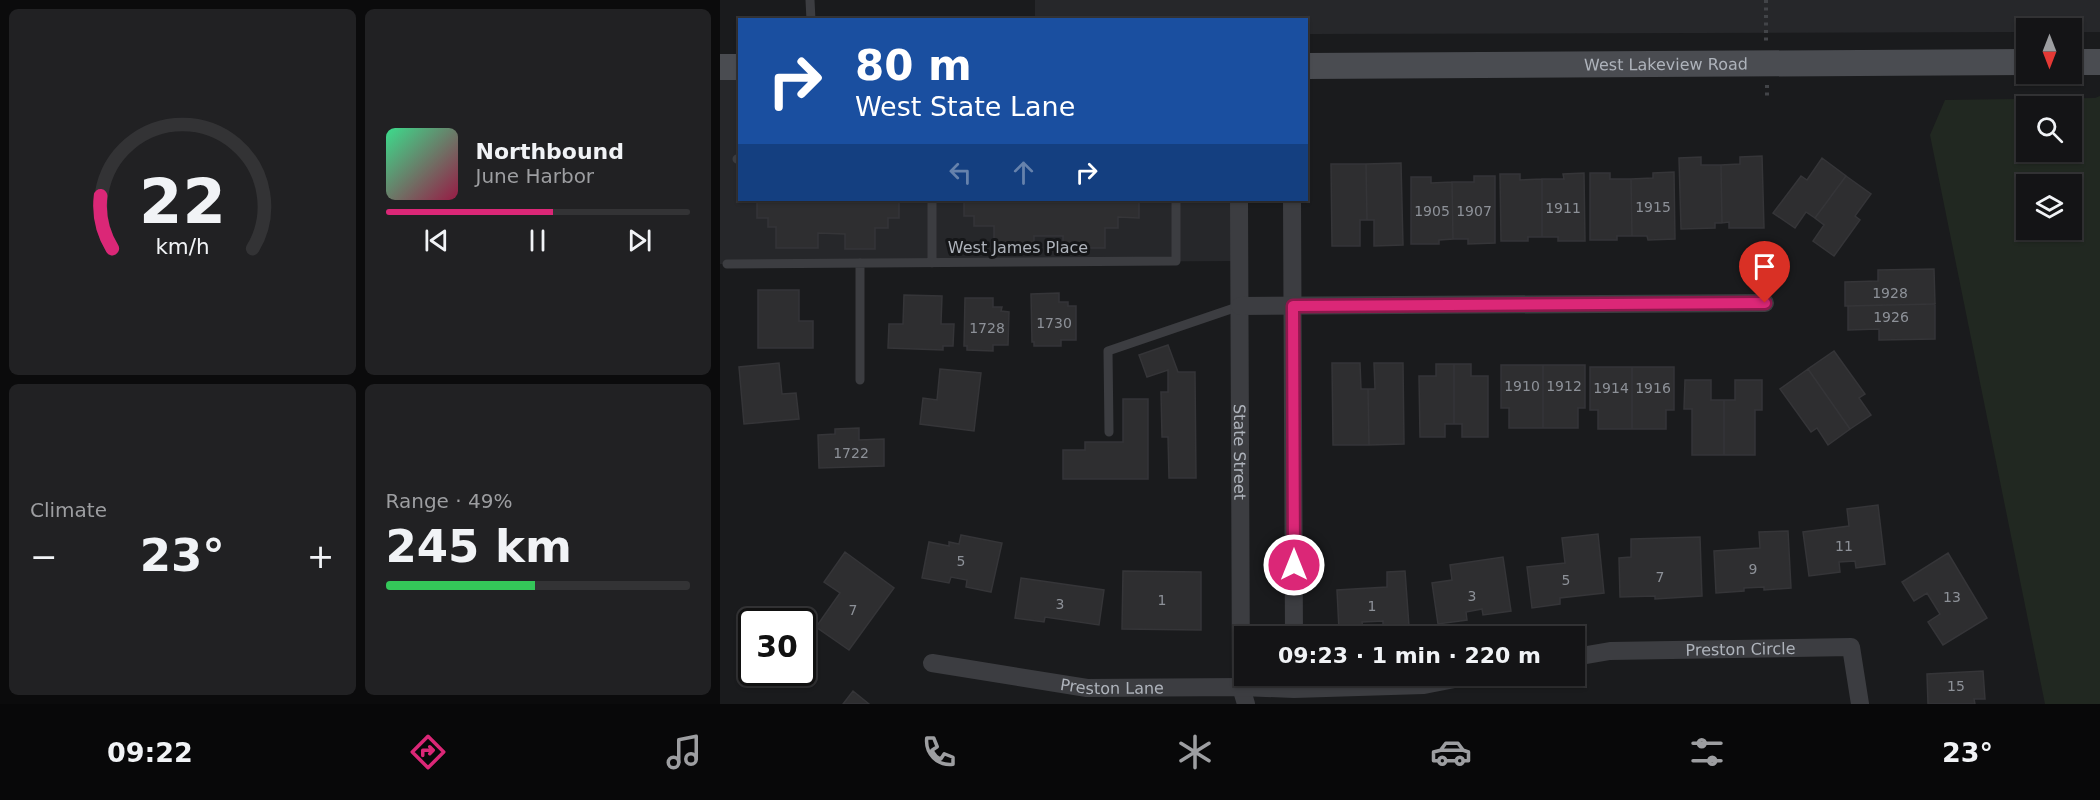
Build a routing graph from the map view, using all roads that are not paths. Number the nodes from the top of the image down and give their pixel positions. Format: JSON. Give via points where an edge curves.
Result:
{"nodes":[{"id":1,"x":810,"y":0,"type":"edge"},
{"id":2,"x":811,"y":18,"type":"edge"},
{"id":3,"x":2016,"y":62,"type":"edge"},
{"id":4,"x":2082,"y":62,"type":"edge"},
{"id":5,"x":2100,"y":62,"type":"edge"},
{"id":6,"x":1308,"y":66,"type":"edge"},
{"id":7,"x":720,"y":67,"type":"edge"},
{"id":8,"x":738,"y":67,"type":"edge"},
{"id":9,"x":932,"y":201,"type":"edge"},
{"id":10,"x":1176,"y":201,"type":"edge"},
{"id":11,"x":1239,"y":201,"type":"edge"},
{"id":12,"x":1292,"y":201,"type":"edge"},
{"id":13,"x":860,"y":263,"type":"junction"},
{"id":14,"x":932,"y":263,"type":"junction"},
{"id":15,"x":727,"y":264,"type":"dead end"},
{"id":16,"x":1765,"y":303,"type":"dead end"},
{"id":17,"x":1240,"y":306,"type":"junction"},
{"id":18,"x":1293,"y":306,"type":"junction"},
{"id":19,"x":860,"y":381,"type":"dead end"},
{"id":20,"x":1109,"y":432,"type":"dead end"},
{"id":21,"x":1294,"y":626,"type":"edge"},
{"id":22,"x":1585,"y":655,"type":"edge"},
{"id":23,"x":932,"y":663,"type":"dead end"},
{"id":24,"x":1424,"y":686,"type":"edge"},
{"id":25,"x":1295,"y":689,"type":"edge"},
{"id":26,"x":1244,"y":695,"type":"edge"},
{"id":27,"x":1860,"y":704,"type":"edge"}],
"edges":[{"from":1,"to":2,"type":"lane"},
{"from":3,"to":6,"type":"main road","name":"West Lakeview Road"},
{"from":4,"to":5,"type":"main road"},
{"from":7,"to":8,"type":"main road"},
{"from":9,"to":14,"type":"lane"},
{"from":10,"to":14,"type":"lane","name":"West James Place","via":[[1176,261]]},
{"from":11,"to":17,"type":"street","name":"State Street"},
{"from":12,"to":18,"type":"street"},
{"from":13,"to":14,"type":"lane","name":"West James Place"},
{"from":13,"to":15,"type":"lane","name":"West James Place"},
{"from":13,"to":19,"type":"lane"},
{"from":16,"to":18,"type":"street"},
{"from":17,"to":18,"type":"street"},
{"from":17,"to":20,"type":"lane","via":[[1108,351]]},
{"from":17,"to":26,"type":"street","name":"State Street"},
{"from":18,"to":21,"type":"street"},
{"from":22,"to":27,"type":"street","name":"Preston Circle","via":[[1610,651],[1851,647]]},
{"from":23,"to":26,"type":"street","name":"Preston Lane","via":[[1087,688]]},
{"from":24,"to":25,"type":"street"},
{"from":25,"to":26,"type":"street","name":"Preston Lane"}]}
